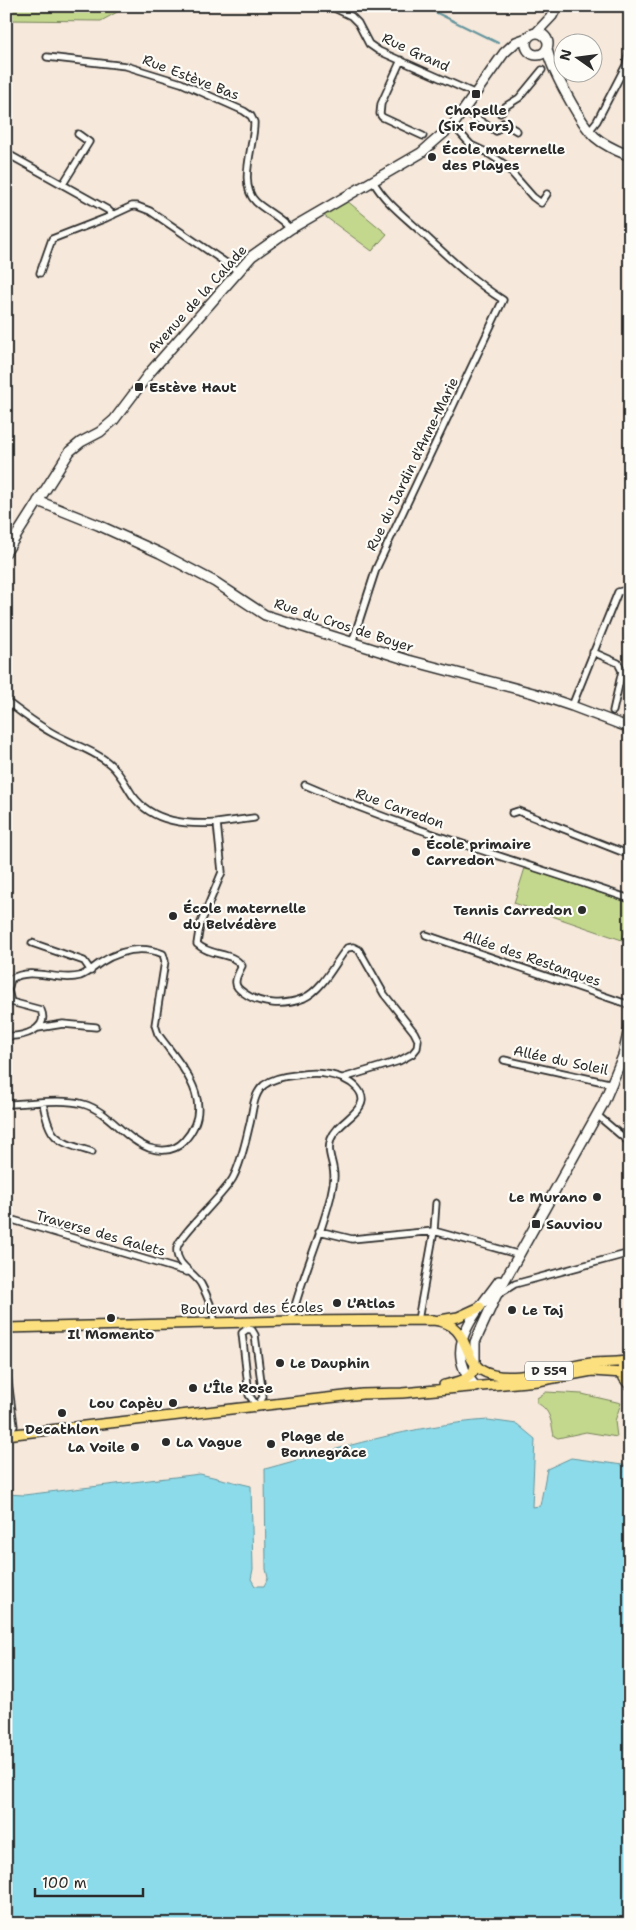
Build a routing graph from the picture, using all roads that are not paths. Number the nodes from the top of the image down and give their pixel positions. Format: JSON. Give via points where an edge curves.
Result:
{"nodes":[{"id":1,"x":330,"y":6,"type":"edge"},
{"id":2,"x":558,"y":6,"type":"edge"},
{"id":3,"x":552,"y":16,"type":"junction"},
{"id":4,"x":536,"y":33,"type":"junction"},
{"id":5,"x":527,"y":38,"type":"junction"},
{"id":6,"x":546,"y":38,"type":"junction"},
{"id":7,"x":630,"y":44,"type":"edge"},
{"id":8,"x":513,"y":46,"type":"junction"},
{"id":9,"x":526,"y":48,"type":"junction"},
{"id":10,"x":547,"y":49,"type":"junction"},
{"id":11,"x":539,"y":55,"type":"junction"},
{"id":12,"x":47,"y":57,"type":"dead end"},
{"id":13,"x":401,"y":60,"type":"junction"},
{"id":14,"x":552,"y":65,"type":"junction"},
{"id":15,"x":542,"y":70,"type":"dead end"},
{"id":16,"x":476,"y":94,"type":"junction"},
{"id":17,"x":465,"y":111,"type":"junction"},
{"id":18,"x":500,"y":113,"type":"dead end"},
{"id":19,"x":453,"y":125,"type":"junction"},
{"id":20,"x":516,"y":130,"type":"dead end"},
{"id":21,"x":589,"y":131,"type":"junction"},
{"id":22,"x":78,"y":134,"type":"dead end"},
{"id":23,"x":423,"y":136,"type":"dead end"},
{"id":24,"x":6,"y":152,"type":"edge"},
{"id":25,"x":630,"y":156,"type":"edge"},
{"id":26,"x":373,"y":181,"type":"junction"},
{"id":27,"x":63,"y":184,"type":"junction"},
{"id":28,"x":546,"y":194,"type":"dead end"},
{"id":29,"x":113,"y":215,"type":"junction"},
{"id":30,"x":290,"y":229,"type":"junction"},
{"id":31,"x":238,"y":271,"type":"junction"},
{"id":32,"x":40,"y":273,"type":"dead end"},
{"id":33,"x":38,"y":501,"type":"junction"},
{"id":34,"x":6,"y":552,"type":"edge"},
{"id":35,"x":630,"y":589,"type":"edge"},
{"id":36,"x":352,"y":642,"type":"junction"},
{"id":37,"x":593,"y":652,"type":"junction"},
{"id":38,"x":6,"y":701,"type":"edge"},
{"id":39,"x":572,"y":706,"type":"junction"},
{"id":40,"x":613,"y":711,"type":"dead end"},
{"id":41,"x":630,"y":728,"type":"edge"},
{"id":42,"x":305,"y":785,"type":"dead end"},
{"id":43,"x":512,"y":814,"type":"dead end"},
{"id":44,"x":254,"y":818,"type":"dead end"},
{"id":45,"x":217,"y":823,"type":"junction"},
{"id":46,"x":630,"y":855,"type":"edge"},
{"id":47,"x":630,"y":899,"type":"edge"},
{"id":48,"x":426,"y":935,"type":"dead end"},
{"id":49,"x":32,"y":943,"type":"dead end"},
{"id":50,"x":91,"y":971,"type":"junction"},
{"id":51,"x":630,"y":1005,"type":"edge"},
{"id":52,"x":630,"y":1024,"type":"edge"},
{"id":53,"x":96,"y":1027,"type":"dead end"},
{"id":54,"x":36,"y":1028,"type":"junction"},
{"id":55,"x":6,"y":1036,"type":"edge"},
{"id":56,"x":504,"y":1060,"type":"dead end"},
{"id":57,"x":343,"y":1078,"type":"junction"},
{"id":58,"x":613,"y":1084,"type":"junction"},
{"id":59,"x":43,"y":1103,"type":"junction"},
{"id":60,"x":6,"y":1104,"type":"edge"},
{"id":61,"x":597,"y":1115,"type":"junction"},
{"id":62,"x":630,"y":1143,"type":"edge"},
{"id":63,"x":92,"y":1152,"type":"dead end"},
{"id":64,"x":436,"y":1203,"type":"dead end"},
{"id":65,"x":6,"y":1218,"type":"edge"},
{"id":66,"x":319,"y":1231,"type":"junction"},
{"id":67,"x":434,"y":1231,"type":"junction"},
{"id":68,"x":525,"y":1242,"type":"junction"},
{"id":69,"x":630,"y":1253,"type":"edge"},
{"id":70,"x":517,"y":1254,"type":"junction"},
{"id":71,"x":190,"y":1272,"type":"junction"},
{"id":72,"x":509,"y":1273,"type":"junction"},
{"id":73,"x":514,"y":1284,"type":"junction"},
{"id":74,"x":496,"y":1296,"type":"junction"},
{"id":75,"x":480,"y":1307,"type":"junction"},
{"id":76,"x":418,"y":1320,"type":"junction"},
{"id":77,"x":440,"y":1320,"type":"junction"},
{"id":78,"x":291,"y":1321,"type":"junction"},
{"id":79,"x":215,"y":1323,"type":"junction"},
{"id":80,"x":247,"y":1326,"type":"junction"},
{"id":81,"x":6,"y":1328,"type":"edge"},
{"id":82,"x":462,"y":1337,"type":"junction"},
{"id":83,"x":628,"y":1359,"type":"edge"},
{"id":84,"x":476,"y":1363,"type":"junction"},
{"id":85,"x":6,"y":1366,"type":"edge"},
{"id":86,"x":623,"y":1373,"type":"junction"},
{"id":87,"x":468,"y":1378,"type":"junction"},
{"id":88,"x":630,"y":1386,"type":"edge"},
{"id":89,"x":476,"y":1387,"type":"junction"},
{"id":90,"x":402,"y":1393,"type":"junction"},
{"id":91,"x":258,"y":1406,"type":"junction"},
{"id":92,"x":6,"y":1413,"type":"edge"},
{"id":93,"x":13,"y":1418,"type":"junction"},
{"id":94,"x":7,"y":1435,"type":"edge"}],
"edges":[{"from":1,"to":13,"type":"street","name":"Rue Grand","via":[[351,16],[369,44]]},
{"from":2,"to":3,"type":"street"},
{"from":3,"to":4,"type":"street"},
{"from":3,"to":6,"type":"street"},
{"from":4,"to":5,"type":"street"},
{"from":4,"to":6,"type":"street"},
{"from":5,"to":8,"type":"street","name":"Avenue de la Calade"},
{"from":5,"to":9,"type":"street"},
{"from":6,"to":10,"type":"street"},
{"from":7,"to":21,"type":"street","via":[[625,68]]},
{"from":8,"to":9,"type":"street"},
{"from":8,"to":16,"type":"street","name":"Avenue de la Calade","via":[[504,53]]},
{"from":9,"to":11,"type":"street","via":[[530,54]]},
{"from":10,"to":11,"type":"street"},
{"from":10,"to":14,"type":"street"},
{"from":11,"to":14,"type":"street"},
{"from":12,"to":30,"type":"street","name":"Rue Estève Bas","via":[[126,66],[181,83],[244,111],[254,122],[247,166],[249,188],[255,201]]},
{"from":13,"to":16,"type":"street","name":"Rue Grand"},
{"from":13,"to":23,"type":"street","via":[[381,104],[380,114]]},
{"from":14,"to":21,"type":"street"},
{"from":15,"to":18,"type":"street","via":[[519,98]]},
{"from":16,"to":17,"type":"street","name":"Avenue de la Calade"},
{"from":17,"to":19,"type":"street","name":"Avenue de la Calade"},
{"from":17,"to":20,"type":"street","via":[[496,131],[503,123]]},
{"from":19,"to":26,"type":"street","name":"Avenue de la Calade","via":[[421,153]]},
{"from":19,"to":28,"type":"street","via":[[471,145],[504,164],[540,203]]},
{"from":21,"to":25,"type":"street","via":[[606,145]]},
{"from":22,"to":27,"type":"street","via":[[89,142]]},
{"from":24,"to":27,"type":"street"},
{"from":26,"to":30,"type":"street","name":"Avenue de la Calade"},
{"from":26,"to":36,"type":"street","name":"Rue du Jardin d'Anne-Marie","via":[[408,220],[472,278],[503,300],[376,569]]},
{"from":27,"to":29,"type":"street"},
{"from":29,"to":31,"type":"street","via":[[132,206],[143,208]]},
{"from":29,"to":32,"type":"street","via":[[52,239]]},
{"from":30,"to":31,"type":"street","name":"Avenue de la Calade","via":[[252,256]]},
{"from":31,"to":33,"type":"street","name":"Avenue de la Calade","via":[[151,371],[114,420],[70,451]]},
{"from":33,"to":34,"type":"street","name":"Avenue de la Calade"},
{"from":33,"to":36,"type":"street","name":"Rue du Cros de Boyer","via":[[160,554],[215,582],[265,615]]},
{"from":35,"to":37,"type":"street","via":[[618,592]]},
{"from":36,"to":39,"type":"street","name":"Rue du Cros de Boyer"},
{"from":37,"to":39,"type":"street"},
{"from":37,"to":40,"type":"street","via":[[618,663],[622,671]]},
{"from":38,"to":45,"type":"street","via":[[42,727],[111,765],[134,797],[160,817],[183,824]]},
{"from":39,"to":41,"type":"street","name":"Rue du Cros de Boyer"},
{"from":42,"to":47,"type":"street","name":"Rue Carredon","via":[[411,826]]},
{"from":43,"to":46,"type":"street","via":[[518,811]]},
{"from":44,"to":45,"type":"street"},
{"from":45,"to":57,"type":"street","via":[[222,872],[200,925],[197,944],[204,950],[238,960],[242,966],[236,981],[238,989],[259,1002],[290,1002],[304,998],[313,992],[347,948],[353,947],[418,1040],[412,1054],[399,1061]]},
{"from":48,"to":51,"type":"street","name":"Allée des Restanques"},
{"from":49,"to":50,"type":"street","via":[[84,961]]},
{"from":50,"to":54,"type":"street","via":[[81,976],[29,974],[11,979],[8,990],[11,1002],[40,1010],[44,1016],[42,1024]]},
{"from":50,"to":59,"type":"street","via":[[100,963],[130,950],[163,954],[165,961],[155,1025],[198,1096],[198,1112],[190,1135],[179,1146],[164,1150],[151,1148],[138,1143],[96,1110],[82,1104]]},
{"from":52,"to":58,"type":"street"},
{"from":53,"to":54,"type":"street","via":[[63,1024]]},
{"from":54,"to":55,"type":"street","via":[[30,1033]]},
{"from":56,"to":58,"type":"street","name":"Allée du Soleil"},
{"from":57,"to":66,"type":"street","via":[[354,1084],[362,1101],[331,1138],[328,1153],[334,1176]]},
{"from":57,"to":71,"type":"street","via":[[301,1074],[282,1077],[260,1089],[233,1178],[177,1245],[179,1261]]},
{"from":58,"to":61,"type":"street"},
{"from":59,"to":60,"type":"street"},
{"from":59,"to":63,"type":"street","via":[[49,1129],[56,1138]]},
{"from":61,"to":62,"type":"street"},
{"from":61,"to":68,"type":"street"},
{"from":64,"to":67,"type":"street"},
{"from":65,"to":71,"type":"street","name":"Traverse des Galets"},
{"from":66,"to":67,"type":"street","via":[[352,1239]]},
{"from":66,"to":78,"type":"street"},
{"from":67,"to":70,"type":"street"},
{"from":67,"to":76,"type":"street"},
{"from":68,"to":70,"type":"street"},
{"from":68,"to":72,"type":"street"},
{"from":69,"to":73,"type":"street"},
{"from":70,"to":75,"type":"street"},
{"from":71,"to":79,"type":"street","via":[[200,1283]]},
{"from":72,"to":73,"type":"street"},
{"from":72,"to":74,"type":"street"},
{"from":73,"to":74,"type":"street"},
{"from":74,"to":84,"type":"street","via":[[475,1342]]},
{"from":75,"to":77,"type":"main road","name":"Boulevard des Écoles","via":[[466,1315]]},
{"from":75,"to":82,"type":"street"},
{"from":76,"to":77,"type":"main road","name":"Boulevard des Écoles"},
{"from":76,"to":78,"type":"main road","name":"Boulevard des Écoles"},
{"from":77,"to":82,"type":"main road"},
{"from":78,"to":80,"type":"main road","name":"Boulevard des Écoles"},
{"from":79,"to":80,"type":"main road","name":"Boulevard des Écoles"},
{"from":79,"to":81,"type":"main road","name":"Boulevard des Écoles"},
{"from":80,"to":91,"type":"street","via":[[255,1335],[263,1396]]},
{"from":80,"to":91,"type":"street","via":[[242,1333],[249,1390],[252,1401]]},
{"from":82,"to":84,"type":"main road"},
{"from":82,"to":87,"type":"street","via":[[460,1357]]},
{"from":83,"to":84,"type":"main road","number":"D 559","via":[[507,1376],[484,1371]]},
{"from":83,"to":86,"type":"main road"},
{"from":84,"to":87,"type":"main road"},
{"from":85,"to":93,"type":"street"},
{"from":86,"to":88,"type":"main road"},
{"from":86,"to":89,"type":"main road","number":"D 559","via":[[592,1371],[538,1381]]},
{"from":87,"to":89,"type":"street"},
{"from":87,"to":90,"type":"main road"},
{"from":89,"to":90,"type":"main road"},
{"from":90,"to":91,"type":"main road","via":[[362,1394]]},
{"from":91,"to":94,"type":"main road"},
{"from":92,"to":93,"type":"street"},
{"from":93,"to":94,"type":"street","via":[[14,1426]]}]}
